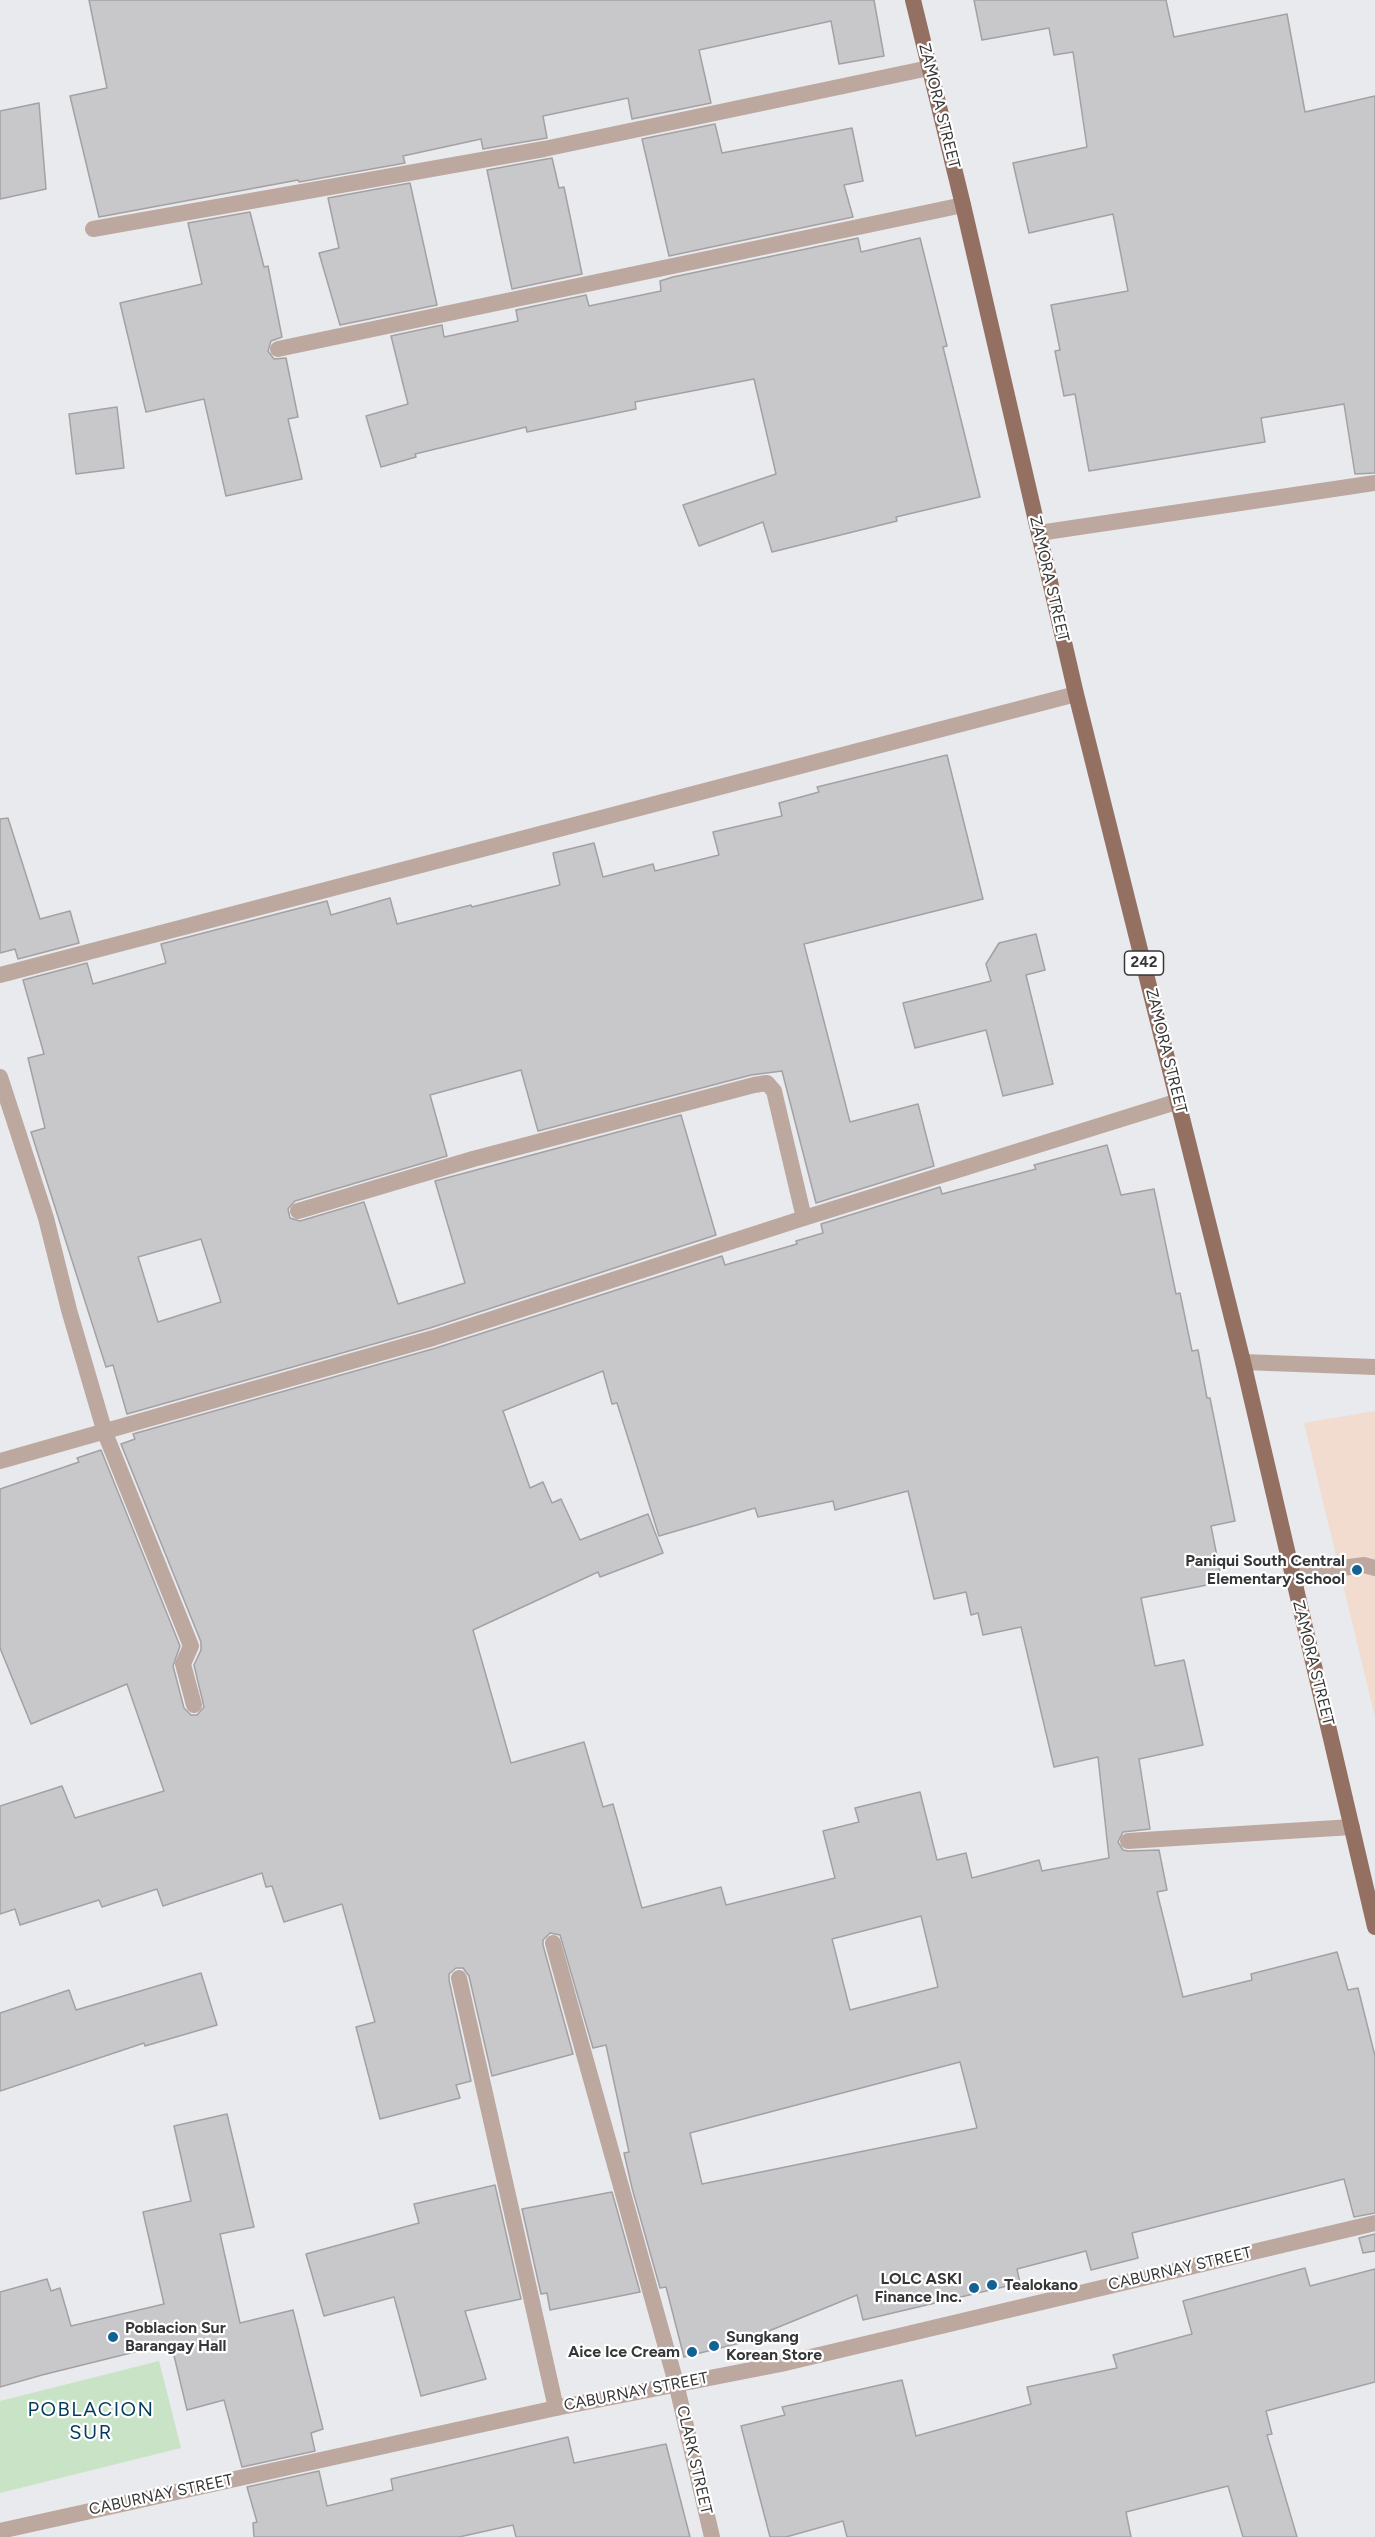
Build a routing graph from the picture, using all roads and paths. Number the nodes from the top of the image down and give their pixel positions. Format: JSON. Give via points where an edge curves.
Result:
{"nodes":[{"id":1,"x":913,"y":0,"type":"edge"},
{"id":2,"x":929,"y":68,"type":"junction"},
{"id":3,"x":963,"y":205,"type":"junction"},
{"id":4,"x":93,"y":229,"type":"dead end"},
{"id":5,"x":278,"y":349,"type":"dead end"},
{"id":6,"x":1375,"y":483,"type":"edge"},
{"id":7,"x":1039,"y":533,"type":"junction"},
{"id":8,"x":1076,"y":694,"type":"junction"},
{"id":9,"x":0,"y":975,"type":"edge"},
{"id":10,"x":0,"y":1077,"type":"edge"},
{"id":11,"x":1179,"y":1101,"type":"junction"},
{"id":12,"x":298,"y":1211,"type":"dead end"},
{"id":13,"x":804,"y":1218,"type":"junction"},
{"id":14,"x":1243,"y":1362,"type":"junction"},
{"id":15,"x":1375,"y":1367,"type":"edge"},
{"id":16,"x":105,"y":1433,"type":"junction"},
{"id":17,"x":0,"y":1461,"type":"edge"},
{"id":18,"x":1375,"y":1568,"type":"edge"},
{"id":19,"x":1293,"y":1578,"type":"junction"},
{"id":20,"x":194,"y":1705,"type":"dead end"},
{"id":21,"x":1353,"y":1827,"type":"junction"},
{"id":22,"x":1128,"y":1841,"type":"dead end"},
{"id":23,"x":1375,"y":1927,"type":"edge"},
{"id":24,"x":553,"y":1943,"type":"dead end"},
{"id":25,"x":459,"y":1978,"type":"dead end"},
{"id":26,"x":1375,"y":2223,"type":"edge"},
{"id":27,"x":676,"y":2383,"type":"junction"},
{"id":28,"x":556,"y":2408,"type":"junction"},
{"id":29,"x":0,"y":2531,"type":"edge"},
{"id":30,"x":712,"y":2537,"type":"edge"}],
"edges":[{"from":1,"to":2,"type":"main road","name":"ZAMORA STREET","number":"242"},
{"from":2,"to":3,"type":"main road","name":"ZAMORA STREET","number":"242"},
{"from":2,"to":4,"type":"street","via":[[544,149]]},
{"from":3,"to":5,"type":"street"},
{"from":3,"to":7,"type":"main road","name":"ZAMORA STREET","number":"242"},
{"from":6,"to":7,"type":"street"},
{"from":7,"to":8,"type":"main road","name":"ZAMORA STREET","number":"242"},
{"from":8,"to":9,"type":"street"},
{"from":8,"to":11,"type":"main road","name":"ZAMORA STREET","number":"242"},
{"from":10,"to":16,"type":"street","via":[[46,1218]]},
{"from":11,"to":13,"type":"street"},
{"from":11,"to":14,"type":"main road","name":"ZAMORA STREET","number":"242"},
{"from":12,"to":13,"type":"street","via":[[473,1159],[766,1083],[774,1091]]},
{"from":13,"to":16,"type":"street","via":[[433,1338]]},
{"from":14,"to":15,"type":"street"},
{"from":14,"to":19,"type":"main road","name":"ZAMORA STREET","number":"242"},
{"from":16,"to":17,"type":"street"},
{"from":16,"to":20,"type":"street","via":[[191,1646],[183,1664]]},
{"from":18,"to":19,"type":"street","via":[[1364,1565]]},
{"from":19,"to":21,"type":"main road","name":"ZAMORA STREET","number":"242"},
{"from":21,"to":22,"type":"street"},
{"from":21,"to":23,"type":"main road","name":"ZAMORA STREET","number":"242"},
{"from":24,"to":27,"type":"street","name":"CLARK STREET"},
{"from":25,"to":28,"type":"street"},
{"from":26,"to":27,"type":"street","name":"CABURNAY STREET","via":[[781,2364]]},
{"from":27,"to":28,"type":"street","name":"CABURNAY STREET"},
{"from":27,"to":30,"type":"street","name":"CLARK STREET"},
{"from":28,"to":29,"type":"street","name":"CABURNAY STREET"}]}
